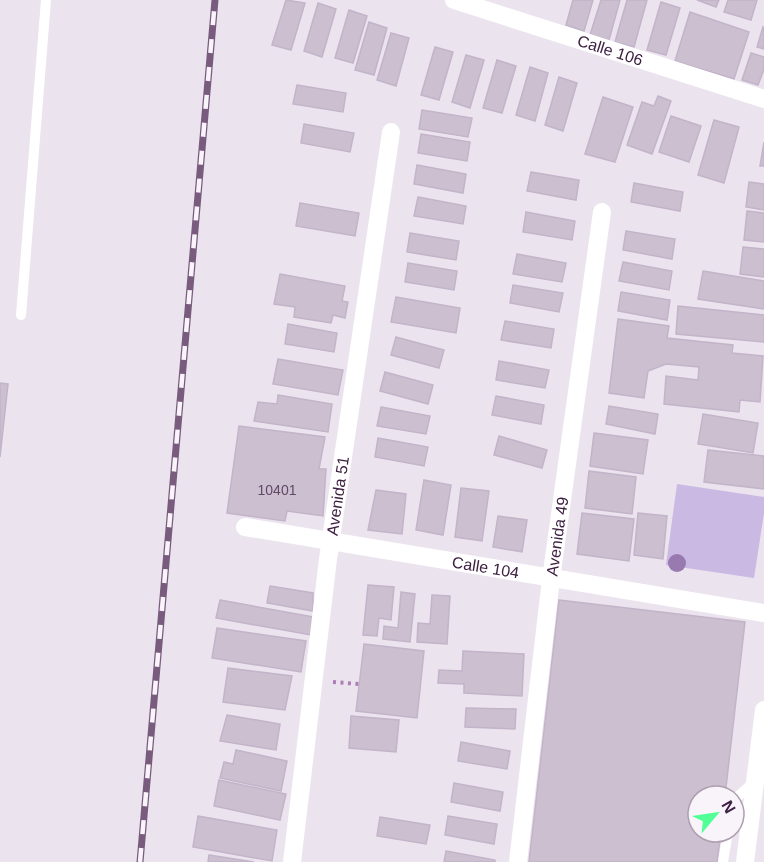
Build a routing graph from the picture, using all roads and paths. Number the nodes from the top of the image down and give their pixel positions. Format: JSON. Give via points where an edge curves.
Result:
{"nodes":[{"id":1,"x":46,"y":0,"type":"edge"},
{"id":2,"x":454,"y":0,"type":"edge"},
{"id":3,"x":764,"y":99,"type":"edge"},
{"id":4,"x":391,"y":132,"type":"dead end"},
{"id":5,"x":602,"y":212,"type":"dead end"},
{"id":6,"x":21,"y":315,"type":"dead end"},
{"id":7,"x":244,"y":527,"type":"dead end"},
{"id":8,"x":324,"y":553,"type":"junction"},
{"id":9,"x":551,"y":579,"type":"junction"},
{"id":10,"x":764,"y":613,"type":"edge"},
{"id":11,"x":764,"y":710,"type":"edge"},
{"id":12,"x":755,"y":781,"type":"junction"},
{"id":13,"x":746,"y":789,"type":"edge"},
{"id":14,"x":726,"y":844,"type":"edge"},
{"id":15,"x":292,"y":862,"type":"edge"},
{"id":16,"x":518,"y":862,"type":"edge"},
{"id":17,"x":723,"y":862,"type":"edge"},
{"id":18,"x":745,"y":862,"type":"edge"}],
"edges":[{"from":1,"to":6,"type":"lane"},
{"from":2,"to":3,"type":"street","name":"Calle 106"},
{"from":4,"to":8,"type":"street","name":"Avenida 51"},
{"from":5,"to":9,"type":"street","name":"Avenida 49"},
{"from":7,"to":8,"type":"street","name":"Calle 104"},
{"from":8,"to":9,"type":"street","name":"Calle 104"},
{"from":8,"to":15,"type":"street","name":"Avenida 51"},
{"from":9,"to":10,"type":"street","name":"Calle 104"},
{"from":9,"to":16,"type":"street","name":"Avenida 49"},
{"from":11,"to":12,"type":"street"},
{"from":12,"to":13,"type":"lane"},
{"from":12,"to":18,"type":"street"},
{"from":14,"to":17,"type":"lane"}]}
